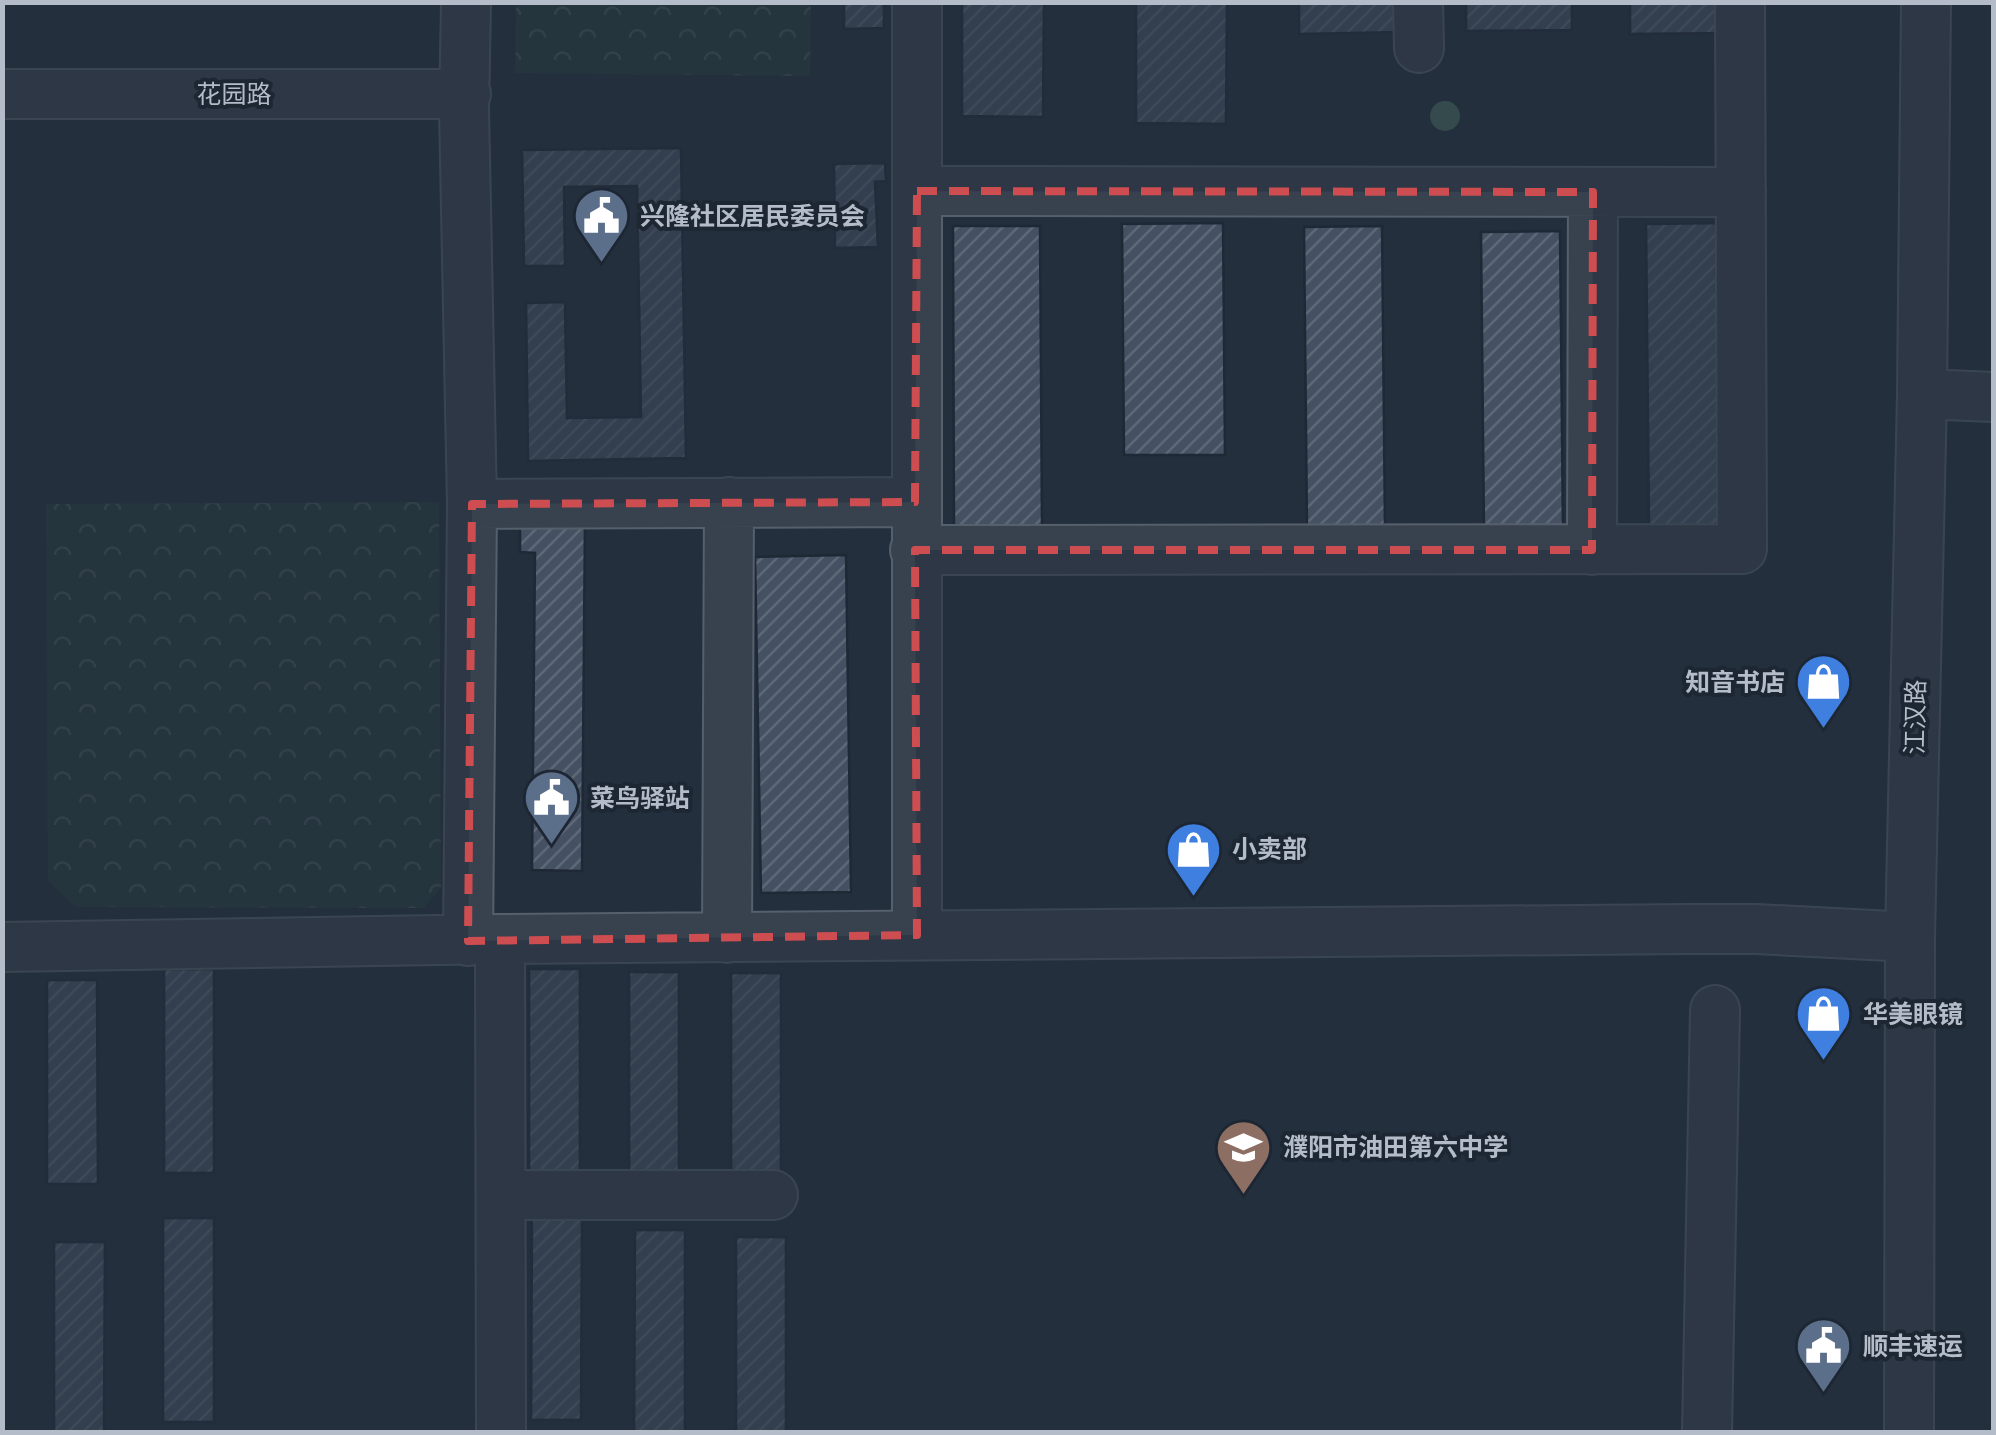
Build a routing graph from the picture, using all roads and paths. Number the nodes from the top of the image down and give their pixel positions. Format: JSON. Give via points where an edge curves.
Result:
{"nodes":[{"id":1,"x":466,"y":2,"type":"edge"},
{"id":2,"x":917,"y":2,"type":"edge"},
{"id":3,"x":1740,"y":2,"type":"edge"},
{"id":4,"x":1926,"y":2,"type":"edge"},
{"id":5,"x":2,"y":94,"type":"edge"},
{"id":6,"x":466,"y":94,"type":"junction"},
{"id":7,"x":916,"y":191,"type":"junction"},
{"id":8,"x":1593,"y":192,"type":"junction"},
{"id":9,"x":1741,"y":192,"type":"junction"},
{"id":10,"x":1922,"y":394,"type":"junction"},
{"id":11,"x":1994,"y":396,"type":"edge"},
{"id":12,"x":729,"y":502,"type":"junction"},
{"id":13,"x":915,"y":502,"type":"junction"},
{"id":14,"x":472,"y":504,"type":"junction"},
{"id":15,"x":914,"y":550,"type":"junction"},
{"id":16,"x":1592,"y":550,"type":"junction"},
{"id":17,"x":916,"y":935,"type":"junction"},
{"id":18,"x":1910,"y":937,"type":"junction"},
{"id":19,"x":726,"y":938,"type":"junction"},
{"id":20,"x":484,"y":940,"type":"junction"},
{"id":21,"x":2,"y":947,"type":"edge"},
{"id":22,"x":1715,"y":1010,"type":"dead end"},
{"id":23,"x":501,"y":1195,"type":"junction"},
{"id":24,"x":773,"y":1196,"type":"dead end"},
{"id":25,"x":501,"y":1432,"type":"edge"},
{"id":26,"x":1707,"y":1432,"type":"edge"},
{"id":27,"x":1909,"y":1432,"type":"edge"}],
"edges":[{"from":1,"to":6,"type":"street"},
{"from":2,"to":7,"type":"street"},
{"from":3,"to":9,"type":"street"},
{"from":4,"to":10,"type":"street","name":"江汉路"},
{"from":5,"to":6,"type":"street","name":"花园路"},
{"from":6,"to":14,"type":"street"},
{"from":7,"to":8,"type":"street"},
{"from":7,"to":13,"type":"street"},
{"from":8,"to":9,"type":"street"},
{"from":8,"to":16,"type":"street"},
{"from":9,"to":16,"type":"street","via":[[1742,549]]},
{"from":10,"to":11,"type":"street"},
{"from":10,"to":18,"type":"street","name":"江汉路"},
{"from":12,"to":13,"type":"street"},
{"from":12,"to":14,"type":"street"},
{"from":12,"to":19,"type":"street"},
{"from":13,"to":15,"type":"street"},
{"from":14,"to":20,"type":"street"},
{"from":15,"to":16,"type":"street"},
{"from":15,"to":17,"type":"street"},
{"from":17,"to":18,"type":"street","via":[[1756,929]]},
{"from":17,"to":19,"type":"street"},
{"from":18,"to":27,"type":"street","name":"江汉路"},
{"from":19,"to":20,"type":"street"},
{"from":20,"to":21,"type":"street"},
{"from":20,"to":23,"type":"street"},
{"from":22,"to":26,"type":"street"},
{"from":23,"to":24,"type":"street"},
{"from":23,"to":25,"type":"street"}]}
